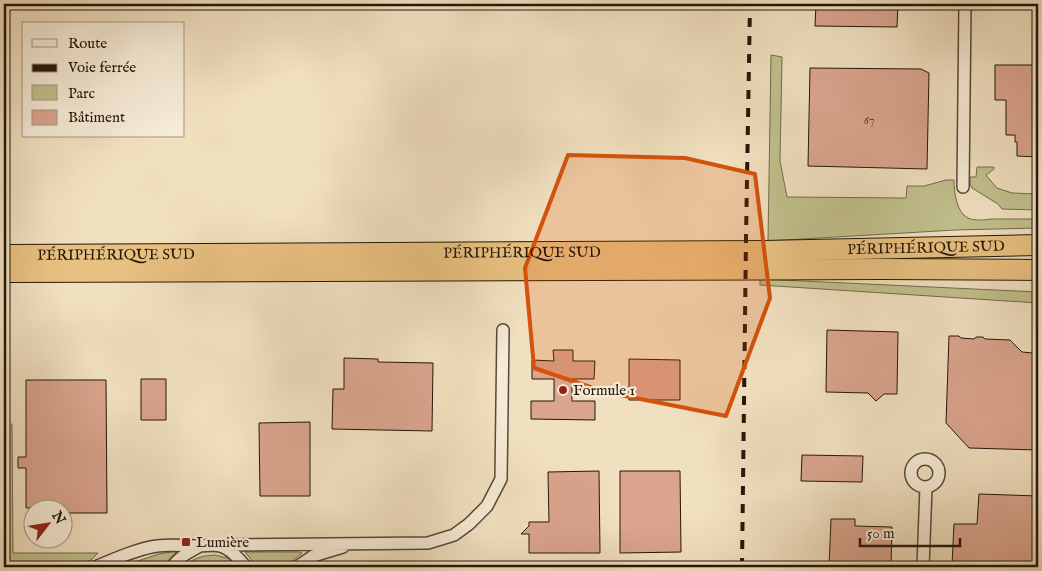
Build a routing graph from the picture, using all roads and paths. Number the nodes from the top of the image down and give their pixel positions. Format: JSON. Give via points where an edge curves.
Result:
{"nodes":[{"id":1,"x":965,"y":4,"type":"edge"},
{"id":2,"x":963,"y":187,"type":"dead end"},
{"id":3,"x":1038,"y":245,"type":"edge"},
{"id":4,"x":4,"y":255,"type":"edge"},
{"id":5,"x":4,"y":272,"type":"edge"},
{"id":6,"x":1035,"y":272,"type":"edge"},
{"id":7,"x":503,"y":330,"type":"dead end"},
{"id":8,"x":926,"y":487,"type":"dead end"},
{"id":9,"x":354,"y":544,"type":"junction"},
{"id":10,"x":219,"y":545,"type":"junction"},
{"id":11,"x":200,"y":546,"type":"junction"},
{"id":12,"x":95,"y":567,"type":"edge"},
{"id":13,"x":172,"y":567,"type":"edge"},
{"id":14,"x":246,"y":567,"type":"edge"},
{"id":15,"x":297,"y":567,"type":"edge"},
{"id":16,"x":924,"y":567,"type":"edge"}],
"edges":[{"from":1,"to":2,"type":"street"},
{"from":3,"to":4,"type":"highway","name":"PÉRIPHÉRIQUE SUD","via":[[764,251]]},
{"from":5,"to":6,"type":"highway","name":"PÉRIPHÉRIQUE SUD","via":[[882,269]]},
{"from":7,"to":9,"type":"street","via":[[501,479],[488,506],[454,535],[428,543]]},
{"from":8,"to":16,"type":"street"},
{"from":9,"to":10,"type":"street"},
{"from":9,"to":15,"type":"street","via":[[314,556]]},
{"from":10,"to":11,"type":"street"},
{"from":10,"to":14,"type":"street","via":[[239,558]]},
{"from":11,"to":12,"type":"street","via":[[156,546]]},
{"from":11,"to":13,"type":"street"}]}
